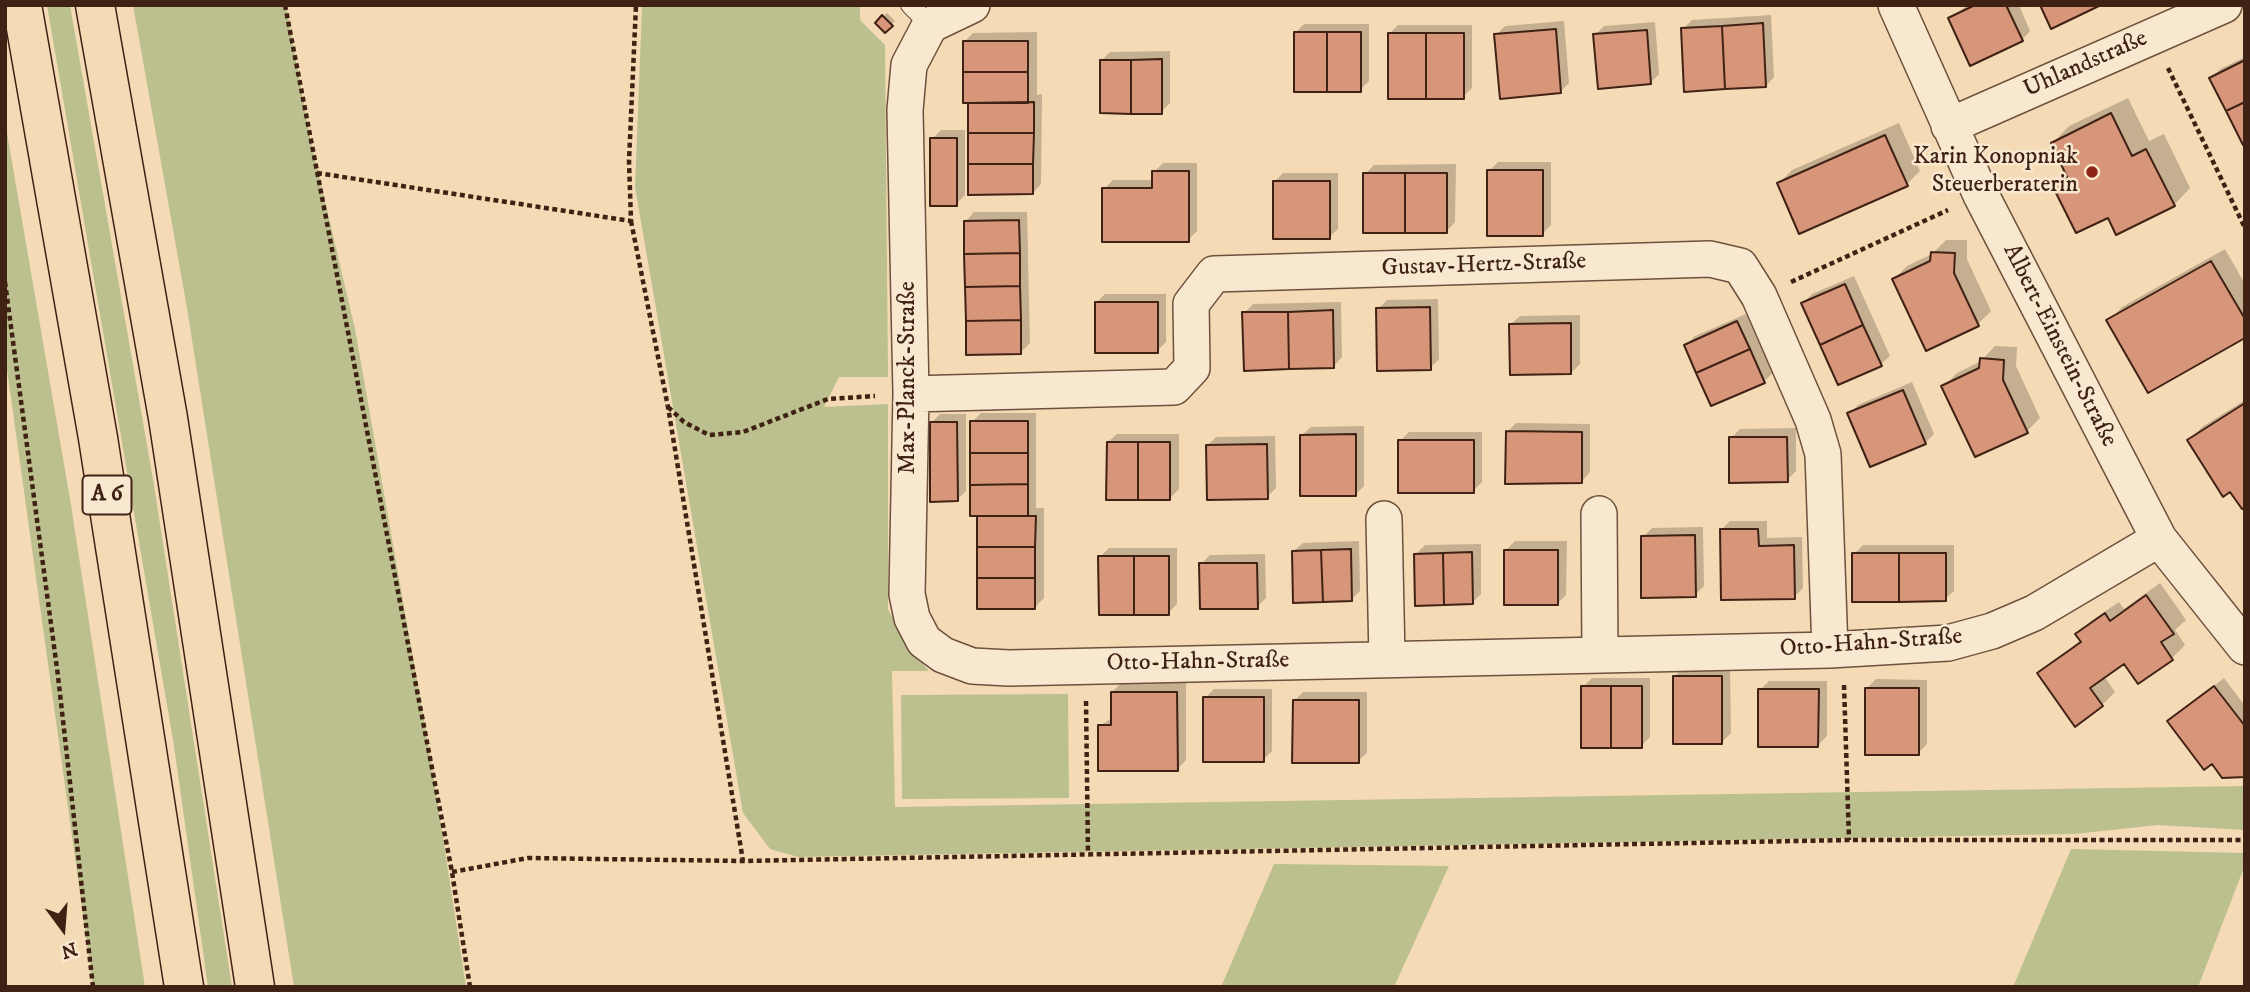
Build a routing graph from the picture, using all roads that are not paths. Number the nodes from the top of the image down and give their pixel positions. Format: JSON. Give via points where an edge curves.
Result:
{"nodes":[{"id":1,"x":22,"y":5,"type":"edge"},
{"id":2,"x":95,"y":5,"type":"edge"},
{"id":3,"x":972,"y":5,"type":"edge"},
{"id":4,"x":2224,"y":5,"type":"edge"},
{"id":5,"x":1901,"y":14,"type":"edge"},
{"id":6,"x":920,"y":15,"type":"edge"},
{"id":7,"x":2150,"y":20,"type":"edge"},
{"id":8,"x":1949,"y":126,"type":"junction"},
{"id":9,"x":911,"y":394,"type":"junction"},
{"id":10,"x":1598,"y":514,"type":"dead end"},
{"id":11,"x":1384,"y":519,"type":"dead end"},
{"id":12,"x":2158,"y":539,"type":"junction"},
{"id":13,"x":2245,"y":648,"type":"edge"},
{"id":14,"x":1836,"y":650,"type":"junction"},
{"id":15,"x":1600,"y":654,"type":"junction"},
{"id":16,"x":1387,"y":659,"type":"junction"},
{"id":17,"x":1009,"y":668,"type":"joint"},
{"id":18,"x":184,"y":987,"type":"edge"},
{"id":19,"x":256,"y":987,"type":"edge"}],
"edges":[{"from":1,"to":18,"type":"highway","number":"A 6","via":[[98,438]]},
{"from":2,"to":19,"type":"highway","via":[[168,418]]},
{"from":3,"to":6,"type":"street"},
{"from":4,"to":7,"type":"street","name":"Uhlandstraße"},
{"from":5,"to":8,"type":"street","name":"Albert-Einstein-Straße"},
{"from":6,"to":9,"type":"street","name":"Max-Planck-Straße","via":[[905,110]]},
{"from":7,"to":8,"type":"street","name":"Uhlandstraße"},
{"from":8,"to":12,"type":"street","name":"Albert-Einstein-Straße"},
{"from":9,"to":14,"type":"street","name":"Gustav-Hertz-Straße","via":[[1174,387],[1192,368],[1191,304],[1214,274],[1710,259],[1740,266],[1759,296],[1823,454]]},
{"from":9,"to":17,"type":"street","name":"Max-Planck-Straße","via":[[907,594],[912,618],[925,640],[943,655],[972,666]]},
{"from":10,"to":15,"type":"street"},
{"from":11,"to":16,"type":"street"},
{"from":12,"to":13,"type":"street","name":"Albert-Einstein-Straße"},
{"from":12,"to":14,"type":"street","name":"Otto-Hahn-Straße","via":[[2034,613],[1992,631],[1948,643]]},
{"from":14,"to":15,"type":"street","name":"Otto-Hahn-Straße"},
{"from":15,"to":16,"type":"street","name":"Otto-Hahn-Straße"},
{"from":16,"to":17,"type":"street","name":"Otto-Hahn-Straße"}]}
